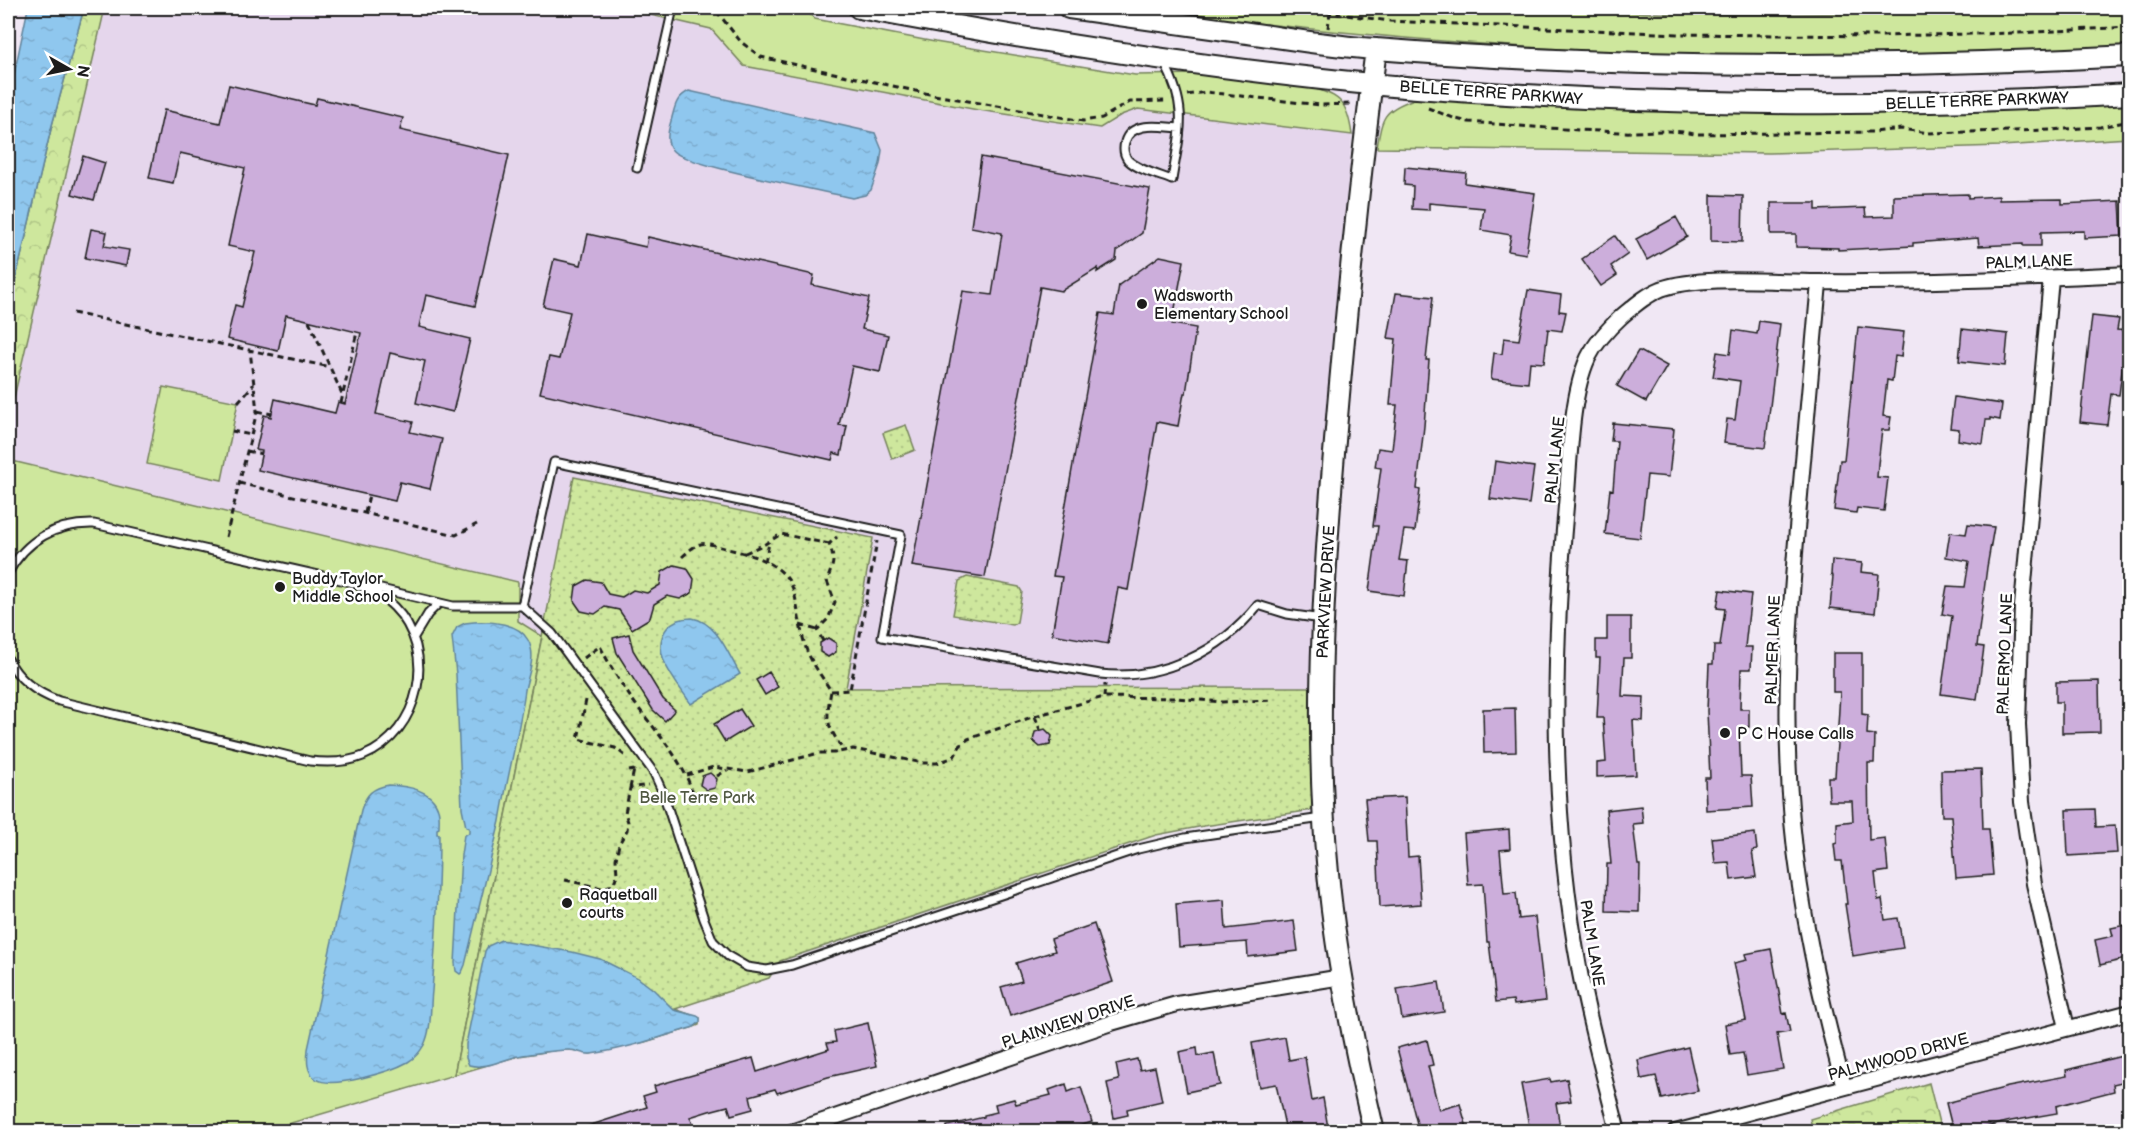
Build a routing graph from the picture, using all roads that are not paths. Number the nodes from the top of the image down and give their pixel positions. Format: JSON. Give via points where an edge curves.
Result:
{"nodes":[{"id":1,"x":673,"y":8,"type":"edge"},
{"id":2,"x":859,"y":8,"type":"edge"},
{"id":3,"x":1069,"y":8,"type":"edge"},
{"id":4,"x":1376,"y":49,"type":"junction"},
{"id":5,"x":2130,"y":56,"type":"edge"},
{"id":6,"x":1162,"y":59,"type":"junction"},
{"id":7,"x":1371,"y":84,"type":"junction"},
{"id":8,"x":2130,"y":94,"type":"edge"},
{"id":9,"x":1180,"y":128,"type":"junction"},
{"id":10,"x":636,"y":168,"type":"dead end"},
{"id":11,"x":2130,"y":274,"type":"edge"},
{"id":12,"x":2051,"y":278,"type":"junction"},
{"id":13,"x":1819,"y":282,"type":"junction"},
{"id":14,"x":8,"y":573,"type":"edge"},
{"id":15,"x":350,"y":582,"type":"junction"},
{"id":16,"x":439,"y":603,"type":"junction"},
{"id":17,"x":522,"y":606,"type":"junction"},
{"id":18,"x":1323,"y":619,"type":"junction"},
{"id":19,"x":414,"y":637,"type":"junction"},
{"id":20,"x":8,"y":659,"type":"edge"},
{"id":21,"x":1324,"y":818,"type":"junction"},
{"id":22,"x":1342,"y":977,"type":"junction"},
{"id":23,"x":2130,"y":1012,"type":"edge"},
{"id":24,"x":2067,"y":1028,"type":"junction"},
{"id":25,"x":1844,"y":1087,"type":"junction"},
{"id":26,"x":813,"y":1128,"type":"edge"},
{"id":27,"x":791,"y":1131,"type":"edge"},
{"id":28,"x":1374,"y":1131,"type":"edge"},
{"id":29,"x":1618,"y":1131,"type":"edge"},
{"id":30,"x":1676,"y":1131,"type":"edge"}],
"edges":[{"from":1,"to":10,"type":"lane"},
{"from":2,"to":6,"type":"main road","name":"BELLE TERRE PARKWAY"},
{"from":3,"to":4,"type":"main road"},
{"from":4,"to":5,"type":"main road","via":[[1542,59],[1788,66],[1933,65]]},
{"from":4,"to":7,"type":"main road","name":"PARKVIEW DRIVE"},
{"from":6,"to":7,"type":"main road","name":"BELLE TERRE PARKWAY"},
{"from":6,"to":9,"type":"lane","via":[[1179,97]]},
{"from":7,"to":8,"type":"main road","name":"BELLE TERRE PARKWAY","via":[[1516,95],[1774,104],[1995,101]]},
{"from":7,"to":18,"type":"main road","name":"PARKVIEW DRIVE","via":[[1343,348]]},
{"from":9,"to":9,"type":"lane","via":[[1137,129],[1129,134],[1123,149],[1126,158],[1172,180]]},
{"from":11,"to":12,"type":"street","name":"PALM LANE"},
{"from":12,"to":13,"type":"street","name":"PALM LANE"},
{"from":12,"to":24,"type":"street","name":"PALERMO LANE","via":[[2022,606],[2018,724],[2022,802],[2034,884]]},
{"from":13,"to":25,"type":"street","name":"PALMER LANE","via":[[1789,621],[1788,748],[1800,886],[1822,1004]]},
{"from":13,"to":29,"type":"street","name":"PALM LANE","via":[[1711,282],[1662,289],[1615,322],[1593,349],[1583,374],[1573,431],[1559,583],[1557,767],[1580,971]]},
{"from":14,"to":15,"type":"lane","via":[[28,546],[45,534],[69,525],[94,524]]},
{"from":15,"to":16,"type":"lane"},
{"from":15,"to":19,"type":"lane","via":[[393,606]]},
{"from":16,"to":17,"type":"lane"},
{"from":16,"to":19,"type":"lane"},
{"from":17,"to":18,"type":"lane","via":[[554,462],[901,535],[882,637],[1100,674],[1139,674],[1175,665],[1222,642],[1258,605]]},
{"from":17,"to":21,"type":"lane","via":[[546,627],[648,764],[659,784],[711,936],[736,962],[757,969],[792,965],[1150,846],[1211,833]]},
{"from":18,"to":21,"type":"main road","name":"PARKVIEW DRIVE"},
{"from":19,"to":20,"type":"lane","via":[[419,678],[412,706],[402,724],[372,751],[336,763],[310,761],[59,701],[27,683]]},
{"from":21,"to":22,"type":"main road","name":"PARKVIEW DRIVE"},
{"from":22,"to":26,"type":"street","name":"PLAINVIEW DRIVE","via":[[1178,1004]]},
{"from":22,"to":28,"type":"main road","name":"PARKVIEW DRIVE"},
{"from":23,"to":24,"type":"street","name":"PALMWOOD DRIVE"},
{"from":24,"to":25,"type":"street","name":"PALMWOOD DRIVE"},
{"from":25,"to":30,"type":"street","name":"PALMWOOD DRIVE"},
{"from":26,"to":27,"type":"street","name":"PLAINVIEW DRIVE"}]}
